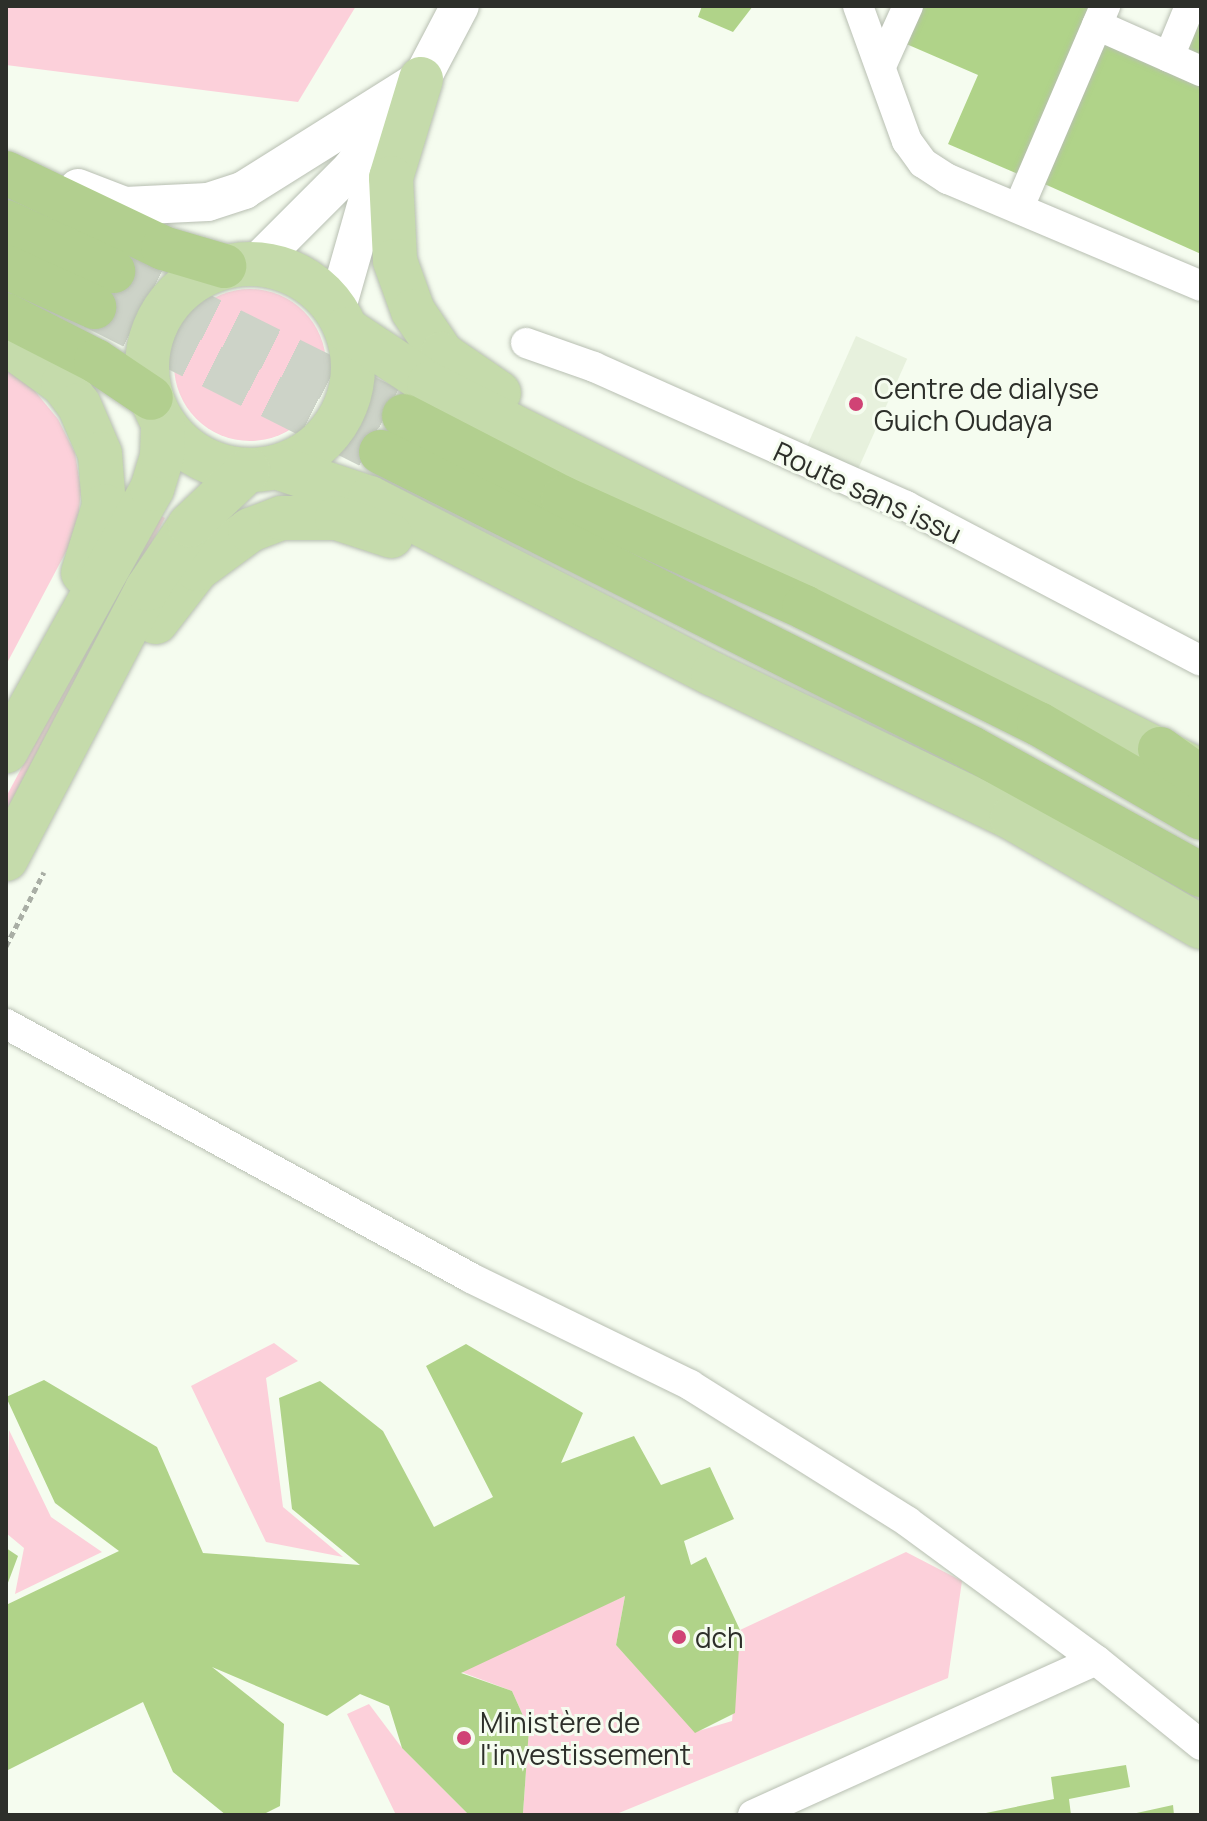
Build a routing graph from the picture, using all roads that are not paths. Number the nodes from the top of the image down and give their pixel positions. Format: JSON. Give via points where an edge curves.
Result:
{"nodes":[{"id":1,"x":460,"y":6,"type":"edge"},
{"id":2,"x":858,"y":6,"type":"edge"},
{"id":3,"x":908,"y":6,"type":"edge"},
{"id":4,"x":1190,"y":6,"type":"edge"},
{"id":5,"x":1101,"y":16,"type":"edge"},
{"id":6,"x":1169,"y":57,"type":"junction"},
{"id":7,"x":881,"y":66,"type":"junction"},
{"id":8,"x":1201,"y":71,"type":"edge"},
{"id":9,"x":421,"y":79,"type":"junction"},
{"id":10,"x":6,"y":171,"type":"edge"},
{"id":11,"x":1019,"y":207,"type":"junction"},
{"id":12,"x":6,"y":222,"type":"edge"},
{"id":13,"x":240,"y":265,"type":"junction"},
{"id":14,"x":6,"y":267,"type":"edge"},
{"id":15,"x":1201,"y":286,"type":"edge"},
{"id":16,"x":6,"y":315,"type":"edge"},
{"id":17,"x":341,"y":320,"type":"junction"},
{"id":18,"x":6,"y":343,"type":"edge"},
{"id":19,"x":526,"y":343,"type":"dead end"},
{"id":20,"x":157,"y":411,"type":"junction"},
{"id":21,"x":404,"y":416,"type":"tunnel mouth"},
{"id":22,"x":540,"y":440,"type":"junction"},
{"id":23,"x":381,"y":452,"type":"tunnel mouth"},
{"id":24,"x":262,"y":468,"type":"junction"},
{"id":25,"x":473,"y":552,"type":"junction"},
{"id":26,"x":61,"y":654,"type":"junction"},
{"id":27,"x":1201,"y":661,"type":"edge"},
{"id":28,"x":97,"y":679,"type":"junction"},
{"id":29,"x":1160,"y":749,"type":"junction"},
{"id":30,"x":6,"y":751,"type":"edge"},
{"id":31,"x":1201,"y":772,"type":"edge"},
{"id":32,"x":1201,"y":778,"type":"edge"},
{"id":33,"x":1201,"y":818,"type":"edge"},
{"id":34,"x":6,"y":859,"type":"edge"},
{"id":35,"x":1201,"y":875,"type":"edge"},
{"id":36,"x":1201,"y":927,"type":"edge"},
{"id":37,"x":6,"y":1024,"type":"edge"},
{"id":38,"x":1096,"y":1660,"type":"junction"},
{"id":39,"x":1201,"y":1745,"type":"edge"},
{"id":40,"x":753,"y":1815,"type":"edge"}],
"edges":[{"from":1,"to":9,"type":"street"},
{"from":2,"to":7,"type":"street"},
{"from":3,"to":7,"type":"street"},
{"from":4,"to":6,"type":"street"},
{"from":5,"to":6,"type":"street"},
{"from":5,"to":11,"type":"street"},
{"from":6,"to":8,"type":"street"},
{"from":7,"to":11,"type":"street","via":[[907,141],[923,163]]},
{"from":9,"to":10,"type":"street","via":[[244,190],[208,202],[125,206],[57,178]]},
{"from":9,"to":13,"type":"street","via":[[351,169]]},
{"from":9,"to":17,"type":"street","via":[[379,160]]},
{"from":9,"to":22,"type":"main road","via":[[391,178],[395,261],[413,311],[442,354],[502,396]]},
{"from":10,"to":13,"type":"highway","via":[[163,248]]},
{"from":11,"to":15,"type":"street"},
{"from":12,"to":14,"type":"highway","via":[[103,289]]},
{"from":13,"to":17,"type":"main road","via":[[310,283]]},
{"from":13,"to":20,"type":"main road","via":[[197,276],[159,316],[146,370]]},
{"from":16,"to":20,"type":"highway","via":[[96,361]]},
{"from":17,"to":22,"type":"main road","via":[[400,368]]},
{"from":17,"to":24,"type":"main road","via":[[354,378],[337,425],[320,444]]},
{"from":18,"to":26,"type":"main road","via":[[63,384],[85,417],[100,454],[100,532],[65,612]]},
{"from":19,"to":27,"type":"street","name":"Route sans issu","via":[[594,367],[906,506]]},
{"from":20,"to":24,"type":"main road","via":[[200,457]]},
{"from":20,"to":26,"type":"main road","via":[[162,456],[152,489]]},
{"from":21,"to":33,"type":"highway","via":[[563,498],[804,607],[1039,724]]},
{"from":22,"to":29,"type":"main road"},
{"from":23,"to":35,"type":"highway","via":[[971,748]]},
{"from":24,"to":25,"type":"main road","via":[[370,498]]},
{"from":24,"to":28,"type":"main road","via":[[204,510],[167,556]]},
{"from":25,"to":28,"type":"main road","via":[[437,554],[337,518],[281,518],[250,530],[197,569],[142,639]]},
{"from":25,"to":36,"type":"main road","via":[[1012,818]]},
{"from":26,"to":30,"type":"main road"},
{"from":28,"to":34,"type":"main road"},
{"from":29,"to":31,"type":"main road"},
{"from":29,"to":32,"type":"highway"},
{"from":37,"to":38,"type":"street","via":[[471,1278],[690,1385],[908,1522]]},
{"from":38,"to":39,"type":"street"},
{"from":38,"to":40,"type":"street"}]}
